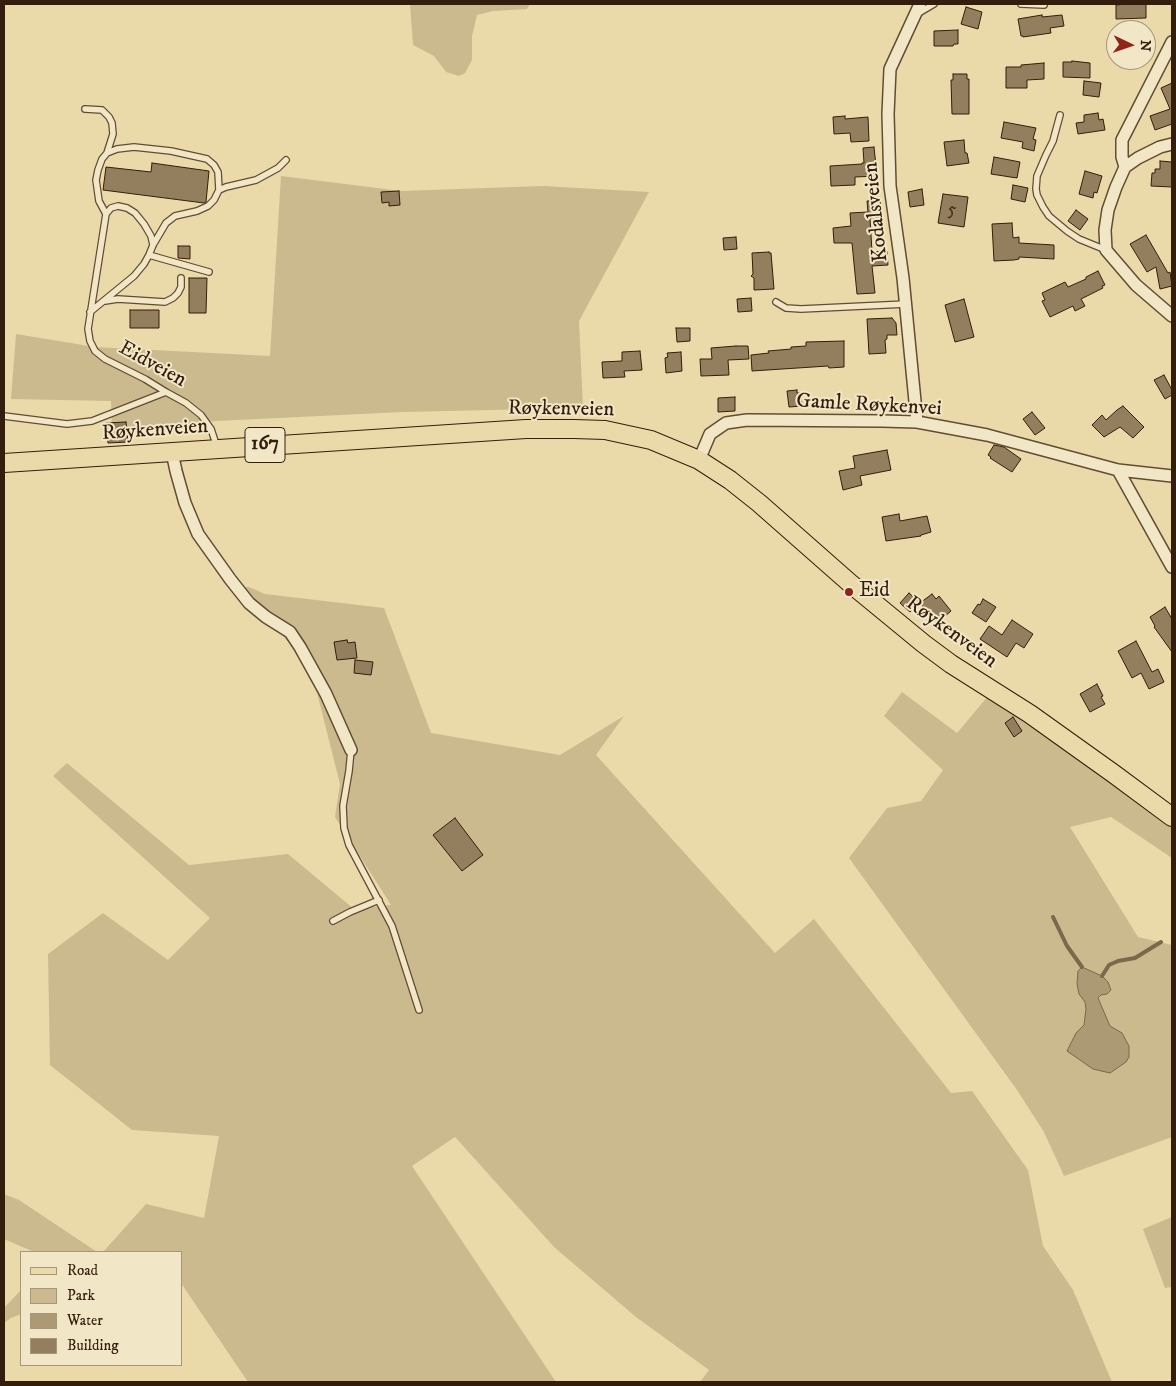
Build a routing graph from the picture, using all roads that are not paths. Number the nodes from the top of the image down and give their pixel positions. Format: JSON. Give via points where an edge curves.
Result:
{"nodes":[{"id":1,"x":920,"y":4,"type":"edge"},
{"id":2,"x":934,"y":4,"type":"edge"},
{"id":3,"x":1021,"y":4,"type":"edge"},
{"id":4,"x":1044,"y":5,"type":"dead end"},
{"id":5,"x":915,"y":15,"type":"junction"},
{"id":6,"x":1172,"y":42,"type":"edge"},
{"id":7,"x":85,"y":109,"type":"dead end"},
{"id":8,"x":1060,"y":114,"type":"dead end"},
{"id":9,"x":1172,"y":144,"type":"edge"},
{"id":10,"x":108,"y":153,"type":"junction"},
{"id":11,"x":286,"y":160,"type":"dead end"},
{"id":12,"x":1125,"y":167,"type":"junction"},
{"id":13,"x":219,"y":190,"type":"junction"},
{"id":14,"x":106,"y":214,"type":"junction"},
{"id":15,"x":153,"y":245,"type":"junction"},
{"id":16,"x":1106,"y":250,"type":"junction"},
{"id":17,"x":150,"y":255,"type":"junction"},
{"id":18,"x":209,"y":272,"type":"dead end"},
{"id":19,"x":180,"y":278,"type":"dead end"},
{"id":20,"x":103,"y":301,"type":"junction"},
{"id":21,"x":776,"y":302,"type":"dead end"},
{"id":22,"x":906,"y":304,"type":"junction"},
{"id":23,"x":90,"y":312,"type":"junction"},
{"id":24,"x":1172,"y":316,"type":"edge"},
{"id":25,"x":166,"y":392,"type":"junction"},
{"id":26,"x":4,"y":416,"type":"edge"},
{"id":27,"x":916,"y":422,"type":"junction"},
{"id":28,"x":218,"y":449,"type":"junction"},
{"id":29,"x":172,"y":452,"type":"junction"},
{"id":30,"x":699,"y":460,"type":"junction"},
{"id":31,"x":4,"y":463,"type":"edge"},
{"id":32,"x":1118,"y":470,"type":"junction"},
{"id":33,"x":1172,"y":476,"type":"edge"},
{"id":34,"x":1172,"y":567,"type":"edge"},
{"id":35,"x":351,"y":750,"type":"joint"},
{"id":36,"x":1172,"y":817,"type":"edge"},
{"id":37,"x":379,"y":900,"type":"junction"},
{"id":38,"x":333,"y":921,"type":"dead end"},
{"id":39,"x":419,"y":1010,"type":"dead end"}],
"edges":[{"from":1,"to":5,"type":"street","name":"Kodalsveien"},
{"from":2,"to":5,"type":"lane"},
{"from":3,"to":4,"type":"lane"},
{"from":5,"to":22,"type":"street","name":"Kodalsveien","via":[[890,69],[888,114],[890,186]]},
{"from":6,"to":12,"type":"street","via":[[1122,140]]},
{"from":7,"to":10,"type":"lane","via":[[102,110],[109,117],[112,134]]},
{"from":8,"to":16,"type":"lane","via":[[1053,142],[1037,176],[1037,195],[1049,216],[1067,231]]},
{"from":9,"to":12,"type":"street","via":[[1160,147]]},
{"from":10,"to":13,"type":"lane","via":[[134,147],[207,159],[218,172]]},
{"from":10,"to":14,"type":"lane","via":[[102,159],[96,180],[99,201]]},
{"from":11,"to":13,"type":"lane","via":[[256,180]]},
{"from":12,"to":16,"type":"street","via":[[1108,210]]},
{"from":13,"to":15,"type":"lane","via":[[208,206],[175,216],[166,223]]},
{"from":14,"to":15,"type":"lane","via":[[118,206],[135,213],[151,236]]},
{"from":14,"to":23,"type":"lane","name":"Eidveien"},
{"from":15,"to":17,"type":"lane"},
{"from":16,"to":24,"type":"street","via":[[1136,285]]},
{"from":17,"to":18,"type":"lane"},
{"from":17,"to":20,"type":"lane","via":[[134,276]]},
{"from":19,"to":20,"type":"lane","via":[[178,293],[166,302]]},
{"from":20,"to":23,"type":"lane"},
{"from":21,"to":22,"type":"lane","via":[[786,308],[802,309]]},
{"from":22,"to":27,"type":"street","name":"Kodalsveien"},
{"from":23,"to":25,"type":"lane","name":"Eidveien","via":[[88,330],[95,351]]},
{"from":25,"to":26,"type":"lane","via":[[92,421],[67,424]]},
{"from":25,"to":28,"type":"lane","name":"Eidveien","via":[[201,415],[211,429]]},
{"from":27,"to":30,"type":"street","name":"Gamle Røykenvei","via":[[747,420],[726,423],[710,434]]},
{"from":27,"to":32,"type":"street","name":"Gamle Røykenvei","via":[[987,435]]},
{"from":28,"to":29,"type":"main road","name":"Røykenveien","number":"167"},
{"from":28,"to":30,"type":"main road","name":"Røykenveien","number":"167","via":[[581,429],[644,438]]},
{"from":29,"to":31,"type":"main road","name":"Røykenveien","number":"167"},
{"from":29,"to":35,"type":"street","via":[[185,503],[198,534],[249,603],[290,632],[326,694]]},
{"from":30,"to":36,"type":"main road","name":"Røykenveien","number":"167","via":[[752,497],[924,644],[1038,720]]},
{"from":32,"to":33,"type":"street","name":"Gamle Røykenvei"},
{"from":32,"to":34,"type":"street"},
{"from":35,"to":37,"type":"lane","via":[[344,828],[349,845]]},
{"from":37,"to":38,"type":"lane"},
{"from":37,"to":39,"type":"lane","via":[[392,926]]}]}
